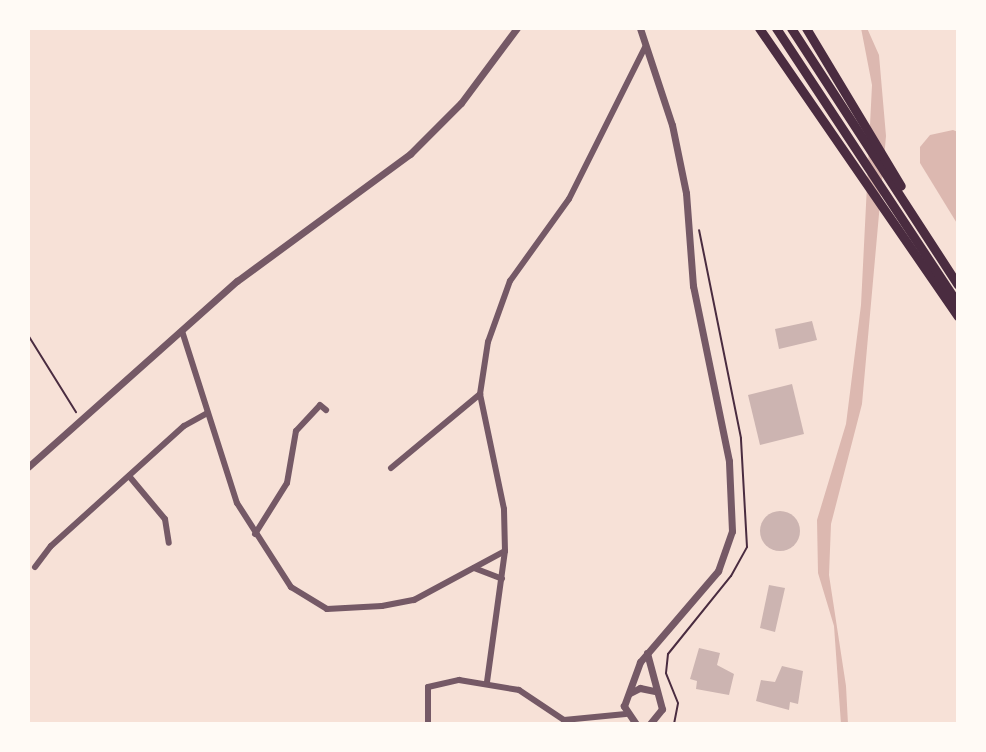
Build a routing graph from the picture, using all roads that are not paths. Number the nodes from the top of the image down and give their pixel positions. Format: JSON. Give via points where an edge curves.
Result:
{"nodes":[{"id":1,"x":517,"y":28,"type":"edge"},
{"id":2,"x":640,"y":28,"type":"edge"},
{"id":3,"x":759,"y":28,"type":"edge"},
{"id":4,"x":776,"y":28,"type":"edge"},
{"id":5,"x":791,"y":28,"type":"edge"},
{"id":6,"x":806,"y":28,"type":"edge"},
{"id":7,"x":645,"y":47,"type":"junction"},
{"id":8,"x":885,"y":165,"type":"junction"},
{"id":9,"x":958,"y":276,"type":"edge"},
{"id":10,"x":958,"y":285,"type":"edge"},
{"id":11,"x":958,"y":304,"type":"edge"},
{"id":12,"x":958,"y":316,"type":"edge"},
{"id":13,"x":182,"y":331,"type":"junction"},
{"id":14,"x":480,"y":394,"type":"junction"},
{"id":15,"x":326,"y":410,"type":"dead end"},
{"id":16,"x":207,"y":413,"type":"junction"},
{"id":17,"x":28,"y":467,"type":"edge"},
{"id":18,"x":391,"y":468,"type":"dead end"},
{"id":19,"x":129,"y":476,"type":"junction"},
{"id":20,"x":255,"y":534,"type":"junction"},
{"id":21,"x":169,"y":543,"type":"dead end"},
{"id":22,"x":505,"y":551,"type":"junction"},
{"id":23,"x":35,"y":567,"type":"dead end"},
{"id":24,"x":474,"y":568,"type":"junction"},
{"id":25,"x":502,"y":579,"type":"junction"},
{"id":26,"x":647,"y":653,"type":"junction"},
{"id":27,"x":487,"y":682,"type":"junction"},
{"id":28,"x":655,"y":692,"type":"junction"},
{"id":29,"x":630,"y":693,"type":"junction"},
{"id":30,"x":626,"y":714,"type":"junction"},
{"id":31,"x":655,"y":722,"type":"edge"},
{"id":32,"x":428,"y":724,"type":"edge"},
{"id":33,"x":636,"y":724,"type":"edge"}],
"edges":[{"from":1,"to":13,"type":"street","via":[[461,103],[410,154],[237,281]]},
{"from":2,"to":7,"type":"street"},
{"from":3,"to":12,"type":"main road"},
{"from":4,"to":11,"type":"main road"},
{"from":5,"to":8,"type":"main road"},
{"from":6,"to":8,"type":"main road"},
{"from":7,"to":14,"type":"street","via":[[569,199],[498,304]]},
{"from":7,"to":26,"type":"street","via":[[680,161],[693,286],[732,495],[728,553]]},
{"from":8,"to":9,"type":"main road"},
{"from":8,"to":10,"type":"main road"},
{"from":13,"to":16,"type":"street"},
{"from":13,"to":17,"type":"street"},
{"from":14,"to":18,"type":"street"},
{"from":14,"to":22,"type":"street","via":[[504,509]]},
{"from":15,"to":20,"type":"street","via":[[320,405],[296,431],[287,483]]},
{"from":16,"to":19,"type":"street"},
{"from":16,"to":20,"type":"street","via":[[237,503]]},
{"from":19,"to":21,"type":"street","via":[[165,519]]},
{"from":19,"to":23,"type":"street"},
{"from":20,"to":24,"type":"street","via":[[291,587],[327,609],[414,600]]},
{"from":22,"to":24,"type":"street"},
{"from":22,"to":25,"type":"street"},
{"from":24,"to":25,"type":"street"},
{"from":25,"to":27,"type":"street"},
{"from":26,"to":28,"type":"street"},
{"from":26,"to":29,"type":"street"},
{"from":27,"to":30,"type":"street","via":[[519,690],[564,720]]},
{"from":27,"to":32,"type":"street","via":[[443,681],[428,687]]},
{"from":28,"to":29,"type":"street","via":[[640,688]]},
{"from":28,"to":31,"type":"street","via":[[662,703]]},
{"from":29,"to":30,"type":"street"},
{"from":30,"to":33,"type":"street"}]}
